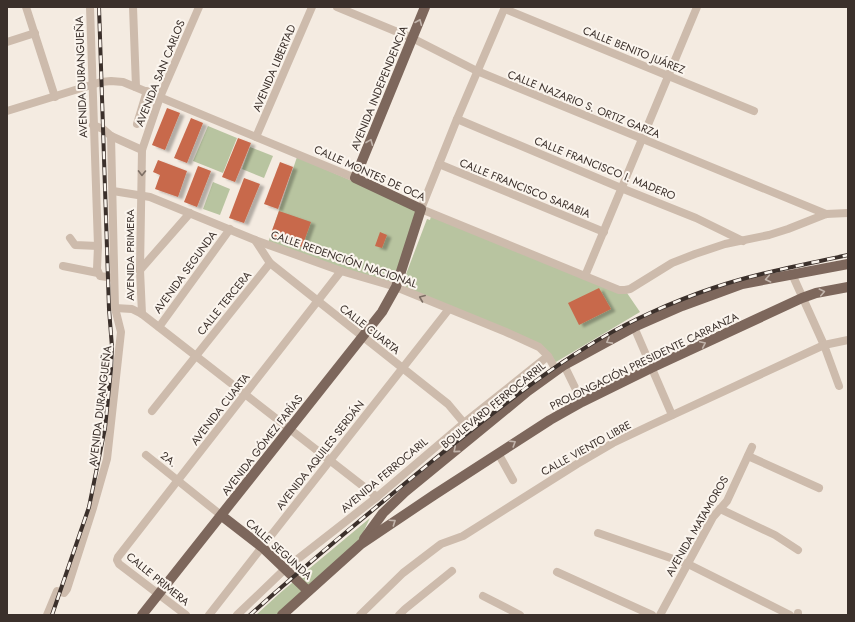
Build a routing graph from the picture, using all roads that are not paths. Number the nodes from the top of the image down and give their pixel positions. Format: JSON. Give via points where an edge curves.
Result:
{"nodes":[{"id":1,"x":26,"y":7,"type":"edge"},
{"id":2,"x":90,"y":7,"type":"edge"},
{"id":3,"x":133,"y":7,"type":"edge"},
{"id":4,"x":199,"y":7,"type":"edge"},
{"id":5,"x":312,"y":7,"type":"edge"},
{"id":6,"x":337,"y":7,"type":"edge"},
{"id":7,"x":425,"y":7,"type":"edge"},
{"id":8,"x":697,"y":7,"type":"edge"},
{"id":9,"x":505,"y":8,"type":"edge"},
{"id":10,"x":35,"y":33,"type":"junction"},
{"id":11,"x":412,"y":38,"type":"junction"},
{"id":12,"x":7,"y":42,"type":"edge"},
{"id":13,"x":477,"y":71,"type":"junction"},
{"id":14,"x":668,"y":76,"type":"junction"},
{"id":15,"x":91,"y":86,"type":"junction"},
{"id":16,"x":136,"y":87,"type":"junction"},
{"id":17,"x":147,"y":91,"type":"junction"},
{"id":18,"x":55,"y":97,"type":"junction"},
{"id":19,"x":160,"y":97,"type":"junction"},
{"id":20,"x":7,"y":111,"type":"edge"},
{"id":21,"x":754,"y":112,"type":"dead end"},
{"id":22,"x":457,"y":119,"type":"junction"},
{"id":23,"x":137,"y":124,"type":"dead end"},
{"id":24,"x":93,"y":125,"type":"junction"},
{"id":25,"x":111,"y":136,"type":"junction"},
{"id":26,"x":256,"y":137,"type":"junction"},
{"id":27,"x":643,"y":140,"type":"junction"},
{"id":28,"x":142,"y":150,"type":"junction"},
{"id":29,"x":439,"y":164,"type":"junction"},
{"id":30,"x":355,"y":178,"type":"junction"},
{"id":31,"x":621,"y":188,"type":"junction"},
{"id":32,"x":113,"y":191,"type":"junction"},
{"id":33,"x":142,"y":195,"type":"junction"},
{"id":34,"x":421,"y":209,"type":"junction"},
{"id":35,"x":190,"y":213,"type":"junction"},
{"id":36,"x":848,"y":213,"type":"edge"},
{"id":37,"x":826,"y":214,"type":"junction"},
{"id":38,"x":230,"y":229,"type":"junction"},
{"id":39,"x":604,"y":232,"type":"junction"},
{"id":40,"x":70,"y":238,"type":"dead end"},
{"id":41,"x":254,"y":240,"type":"junction"},
{"id":42,"x":743,"y":241,"type":"junction"},
{"id":43,"x":98,"y":246,"type":"junction"},
{"id":44,"x":270,"y":263,"type":"junction"},
{"id":45,"x":848,"y":264,"type":"edge"},
{"id":46,"x":63,"y":266,"type":"dead end"},
{"id":47,"x":140,"y":270,"type":"junction"},
{"id":48,"x":341,"y":271,"type":"junction"},
{"id":49,"x":98,"y":273,"type":"junction"},
{"id":50,"x":792,"y":274,"type":"junction"},
{"id":51,"x":585,"y":276,"type":"junction"},
{"id":52,"x":114,"y":278,"type":"junction"},
{"id":53,"x":848,"y":286,"type":"edge"},
{"id":54,"x":396,"y":287,"type":"junction"},
{"id":55,"x":802,"y":298,"type":"junction"},
{"id":56,"x":317,"y":301,"type":"junction"},
{"id":57,"x":115,"y":308,"type":"junction"},
{"id":58,"x":449,"y":309,"type":"junction"},
{"id":59,"x":142,"y":314,"type":"junction"},
{"id":60,"x":159,"y":327,"type":"junction"},
{"id":61,"x":634,"y":327,"type":"junction"},
{"id":62,"x":363,"y":337,"type":"junction"},
{"id":63,"x":848,"y":340,"type":"edge"},
{"id":64,"x":824,"y":345,"type":"junction"},
{"id":65,"x":196,"y":356,"type":"junction"},
{"id":66,"x":548,"y":356,"type":"junction"},
{"id":67,"x":403,"y":368,"type":"junction"},
{"id":68,"x":560,"y":368,"type":"junction"},
{"id":69,"x":651,"y":368,"type":"junction"},
{"id":70,"x":839,"y":386,"type":"dead end"},
{"id":71,"x":245,"y":394,"type":"junction"},
{"id":72,"x":582,"y":402,"type":"junction"},
{"id":73,"x":152,"y":411,"type":"dead end"},
{"id":74,"x":672,"y":415,"type":"junction"},
{"id":75,"x":464,"y":423,"type":"junction"},
{"id":76,"x":290,"y":429,"type":"junction"},
{"id":77,"x":474,"y":435,"type":"junction"},
{"id":78,"x":752,"y":447,"type":"dead end"},
{"id":79,"x":498,"y":453,"type":"junction"},
{"id":80,"x":146,"y":455,"type":"dead end"},
{"id":81,"x":748,"y":456,"type":"junction"},
{"id":82,"x":330,"y":461,"type":"junction"},
{"id":83,"x":514,"y":480,"type":"dead end"},
{"id":84,"x":178,"y":481,"type":"junction"},
{"id":85,"x":819,"y":488,"type":"dead end"},
{"id":86,"x":377,"y":497,"type":"junction"},
{"id":87,"x":720,"y":509,"type":"junction"},
{"id":88,"x":222,"y":516,"type":"junction"},
{"id":89,"x":598,"y":532,"type":"dead end"},
{"id":90,"x":361,"y":544,"type":"junction"},
{"id":91,"x":262,"y":547,"type":"junction"},
{"id":92,"x":798,"y":550,"type":"dead end"},
{"id":93,"x":117,"y":560,"type":"joint"},
{"id":94,"x":688,"y":564,"type":"junction"},
{"id":95,"x":285,"y":569,"type":"junction"},
{"id":96,"x":452,"y":571,"type":"dead end"},
{"id":97,"x":557,"y":572,"type":"dead end"},
{"id":98,"x":308,"y":591,"type":"junction"},
{"id":99,"x":159,"y":594,"type":"junction"},
{"id":100,"x":483,"y":596,"type":"dead end"},
{"id":101,"x":795,"y":614,"type":"edge"},
{"id":102,"x":47,"y":615,"type":"edge"},
{"id":103,"x":142,"y":615,"type":"edge"},
{"id":104,"x":186,"y":615,"type":"edge"},
{"id":105,"x":209,"y":615,"type":"edge"},
{"id":106,"x":237,"y":615,"type":"edge"},
{"id":107,"x":282,"y":615,"type":"edge"},
{"id":108,"x":360,"y":615,"type":"edge"},
{"id":109,"x":399,"y":615,"type":"edge"},
{"id":110,"x":520,"y":615,"type":"edge"},
{"id":111,"x":652,"y":615,"type":"edge"},
{"id":112,"x":660,"y":615,"type":"edge"}],
"edges":[{"from":1,"to":10,"type":"street"},
{"from":2,"to":15,"type":"street","name":"AVENIDA DURANGUEÑA"},
{"from":3,"to":16,"type":"street"},
{"from":4,"to":19,"type":"street","name":"AVENIDA SAN CARLOS"},
{"from":5,"to":26,"type":"street","name":"AVENIDA LIBERTAD"},
{"from":6,"to":11,"type":"street","name":"CALLE NAZARIO S. ORTIZ GARZA"},
{"from":11,"to":7,"type":"main road","name":"AVENIDA INDEPENDENCIA","one_way":true},
{"from":8,"to":14,"type":"street"},
{"from":9,"to":13,"type":"street"},
{"from":9,"to":14,"type":"street","name":"CALLE BENITO JUÁREZ"},
{"from":10,"to":12,"type":"street"},
{"from":10,"to":18,"type":"street"},
{"from":11,"to":13,"type":"street","name":"CALLE NAZARIO S. ORTIZ GARZA"},
{"from":30,"to":11,"type":"main road","name":"AVENIDA INDEPENDENCIA","one_way":true},
{"from":13,"to":22,"type":"street"},
{"from":13,"to":27,"type":"street","name":"CALLE NAZARIO S. ORTIZ GARZA"},
{"from":14,"to":21,"type":"street","name":"CALLE BENITO JUÁREZ"},
{"from":14,"to":27,"type":"street"},
{"from":15,"to":16,"type":"street","name":"CALLE MONTES DE OCA","via":[[111,81]]},
{"from":15,"to":18,"type":"street"},
{"from":15,"to":24,"type":"street","name":"AVENIDA DURANGUEÑA"},
{"from":16,"to":17,"type":"street","name":"CALLE MONTES DE OCA"},
{"from":17,"to":19,"type":"street","name":"CALLE MONTES DE OCA"},
{"from":17,"to":23,"type":"street"},
{"from":18,"to":20,"type":"street"},
{"from":19,"to":26,"type":"street","name":"CALLE MONTES DE OCA"},
{"from":19,"to":28,"type":"street","name":"AVENIDA SAN CARLOS"},
{"from":22,"to":29,"type":"street"},
{"from":22,"to":31,"type":"street","name":"CALLE FRANCISCO I. MADERO"},
{"from":24,"to":25,"type":"street","via":[[104,129]]},
{"from":24,"to":43,"type":"street","name":"AVENIDA DURANGUEÑA"},
{"from":25,"to":28,"type":"street"},
{"from":25,"to":32,"type":"street","name":"AVENIDA DURANGUEÑA"},
{"from":26,"to":30,"type":"street","name":"CALLE MONTES DE OCA"},
{"from":27,"to":31,"type":"street"},
{"from":27,"to":37,"type":"street","name":"CALLE NAZARIO S. ORTIZ GARZA"},
{"from":28,"to":33,"type":"street","name":"AVENIDA SAN CARLOS","one_way":true},
{"from":29,"to":34,"type":"street"},
{"from":29,"to":39,"type":"street","name":"CALLE FRANCISCO SARABIA"},
{"from":30,"to":34,"type":"main road","name":"CALLE MONTES DE OCA"},
{"from":31,"to":39,"type":"street"},
{"from":31,"to":42,"type":"street","name":"CALLE FRANCISCO I. MADERO","via":[[696,218]]},
{"from":32,"to":33,"type":"street","name":"CALLE REDENCIÓN NACIONAL"},
{"from":32,"to":52,"type":"street","name":"AVENIDA DURANGUEÑA"},
{"from":33,"to":35,"type":"street","name":"CALLE REDENCIÓN NACIONAL"},
{"from":33,"to":47,"type":"street","name":"AVENIDA PRIMERA"},
{"from":34,"to":51,"type":"street","name":"CALLE MONTES DE OCA"},
{"from":34,"to":54,"type":"main road"},
{"from":35,"to":38,"type":"street","name":"CALLE REDENCIÓN NACIONAL"},
{"from":35,"to":47,"type":"street"},
{"from":36,"to":37,"type":"street"},
{"from":37,"to":42,"type":"street","via":[[788,229]]},
{"from":38,"to":41,"type":"street","name":"CALLE REDENCIÓN NACIONAL"},
{"from":38,"to":60,"type":"street","name":"AVENIDA SEGUNDA"},
{"from":39,"to":51,"type":"street"},
{"from":40,"to":43,"type":"street","via":[[75,245]]},
{"from":41,"to":44,"type":"street","name":"CALLE CUARTA"},
{"from":41,"to":48,"type":"street","name":"CALLE REDENCIÓN NACIONAL"},
{"from":42,"to":51,"type":"street","name":"CALLE MONTES DE OCA","via":[[708,249],[672,263],[630,289],[619,290]]},
{"from":43,"to":49,"type":"street","name":"AVENIDA DURANGUEÑA"},
{"from":44,"to":56,"type":"street","name":"CALLE CUARTA"},
{"from":44,"to":65,"type":"street","name":"CALLE TERCERA"},
{"from":45,"to":50,"type":"main road","name":"BOULEVARD FERROCARRIL"},
{"from":46,"to":49,"type":"street"},
{"from":47,"to":59,"type":"street","name":"AVENIDA PRIMERA"},
{"from":48,"to":54,"type":"street","name":"CALLE REDENCIÓN NACIONAL"},
{"from":48,"to":56,"type":"street","name":"AVENIDA CUARTA"},
{"from":49,"to":52,"type":"street","via":[[100,276]]},
{"from":50,"to":55,"type":"street"},
{"from":50,"to":61,"type":"main road","name":"BOULEVARD FERROCARRIL","one_way":true,"via":[[742,284]]},
{"from":52,"to":57,"type":"street","name":"AVENIDA DURANGUEÑA"},
{"from":55,"to":53,"type":"main road","name":"PROLONGACIÓN PRESIDENTE CARRANZA","one_way":true},
{"from":58,"to":54,"type":"street","name":"CALLE REDENCIÓN NACIONAL","one_way":true},
{"from":54,"to":62,"type":"main road","name":"AVENIDA GÓMEZ FARÍAS","via":[[382,312]]},
{"from":55,"to":64,"type":"street"},
{"from":69,"to":55,"type":"main road","name":"PROLONGACIÓN PRESIDENTE CARRANZA","one_way":true},
{"from":56,"to":62,"type":"street","name":"CALLE CUARTA"},
{"from":56,"to":71,"type":"street","name":"AVENIDA CUARTA"},
{"from":57,"to":59,"type":"street","via":[[132,309]]},
{"from":57,"to":102,"type":"street","name":"AVENIDA DURANGUEÑA","via":[[121,332],[107,459],[67,589],[64,593],[57,592]]},
{"from":58,"to":66,"type":"street","name":"CALLE REDENCIÓN NACIONAL","via":[[539,347]]},
{"from":58,"to":67,"type":"street","name":"AVENIDA AQUILES SERDÁN"},
{"from":59,"to":60,"type":"street"},
{"from":60,"to":65,"type":"street"},
{"from":61,"to":68,"type":"main road","name":"BOULEVARD FERROCARRIL","one_way":true},
{"from":61,"to":69,"type":"street"},
{"from":62,"to":67,"type":"street","name":"CALLE CUARTA"},
{"from":62,"to":76,"type":"main road","name":"AVENIDA GÓMEZ FARÍAS"},
{"from":63,"to":64,"type":"street","name":"CALLE VIENTO LIBRE"},
{"from":64,"to":70,"type":"street"},
{"from":64,"to":74,"type":"street","name":"CALLE VIENTO LIBRE"},
{"from":65,"to":71,"type":"street"},
{"from":65,"to":73,"type":"street","name":"CALLE TERCERA"},
{"from":66,"to":68,"type":"street","name":"CALLE REDENCIÓN NACIONAL"},
{"from":66,"to":75,"type":"street","name":"AVENIDA FERROCARIL"},
{"from":67,"to":75,"type":"street","name":"CALLE CUARTA","via":[[448,404]]},
{"from":67,"to":82,"type":"street","name":"AVENIDA AQUILES SERDÁN"},
{"from":68,"to":72,"type":"street","name":"CALLE REDENCIÓN NACIONAL"},
{"from":68,"to":77,"type":"main road","name":"BOULEVARD FERROCARRIL"},
{"from":69,"to":72,"type":"main road","name":"PROLONGACIÓN PRESIDENTE CARRANZA"},
{"from":69,"to":74,"type":"street"},
{"from":71,"to":76,"type":"street"},
{"from":71,"to":84,"type":"street","name":"AVENIDA CUARTA"},
{"from":79,"to":72,"type":"main road","name":"PROLONGACIÓN PRESIDENTE CARRANZA","one_way":true},
{"from":74,"to":108,"type":"street","name":"CALLE VIENTO LIBRE","via":[[613,443],[463,536],[441,544],[403,573]]},
{"from":75,"to":77,"type":"street","name":"CALLE CUARTA"},
{"from":75,"to":86,"type":"street","name":"AVENIDA FERROCARIL"},
{"from":76,"to":82,"type":"street"},
{"from":76,"to":88,"type":"main road","name":"AVENIDA GÓMEZ FARÍAS"},
{"from":77,"to":90,"type":"main road","name":"BOULEVARD FERROCARRIL","one_way":true,"via":[[383,513]]},
{"from":78,"to":81,"type":"street","name":"AVENIDA MATAMOROS"},
{"from":79,"to":83,"type":"street"},
{"from":90,"to":79,"type":"main road","name":"PROLONGACIÓN PRESIDENTE CARRANZA","one_way":true},
{"from":80,"to":84,"type":"street","name":"2A."},
{"from":81,"to":85,"type":"street"},
{"from":81,"to":87,"type":"street","name":"AVENIDA MATAMOROS"},
{"from":82,"to":86,"type":"street"},
{"from":82,"to":91,"type":"street","name":"AVENIDA AQUILES SERDÁN"},
{"from":84,"to":88,"type":"street","name":"CALLE SEGUNDA"},
{"from":84,"to":93,"type":"street","name":"AVENIDA CUARTA"},
{"from":86,"to":95,"type":"street","name":"AVENIDA FERROCARIL"},
{"from":87,"to":92,"type":"street","via":[[775,535]]},
{"from":87,"to":94,"type":"street","name":"AVENIDA MATAMOROS","via":[[713,517]]},
{"from":88,"to":91,"type":"main road","name":"CALLE SEGUNDA"},
{"from":88,"to":99,"type":"main road","name":"AVENIDA GÓMEZ FARÍAS"},
{"from":89,"to":94,"type":"street"},
{"from":90,"to":98,"type":"main road"},
{"from":91,"to":95,"type":"main road","name":"CALLE SEGUNDA"},
{"from":91,"to":105,"type":"street","name":"AVENIDA AQUILES SERDÁN"},
{"from":93,"to":99,"type":"street","name":"CALLE PRIMERA"},
{"from":94,"to":101,"type":"street"},
{"from":94,"to":112,"type":"street","name":"AVENIDA MATAMOROS"},
{"from":95,"to":98,"type":"main road","name":"CALLE SEGUNDA"},
{"from":95,"to":106,"type":"street","name":"AVENIDA FERROCARIL"},
{"from":96,"to":109,"type":"street"},
{"from":97,"to":111,"type":"street"},
{"from":98,"to":107,"type":"main road"},
{"from":99,"to":103,"type":"main road","name":"AVENIDA GÓMEZ FARÍAS"},
{"from":99,"to":104,"type":"street","name":"CALLE PRIMERA"},
{"from":100,"to":110,"type":"street"}]}
